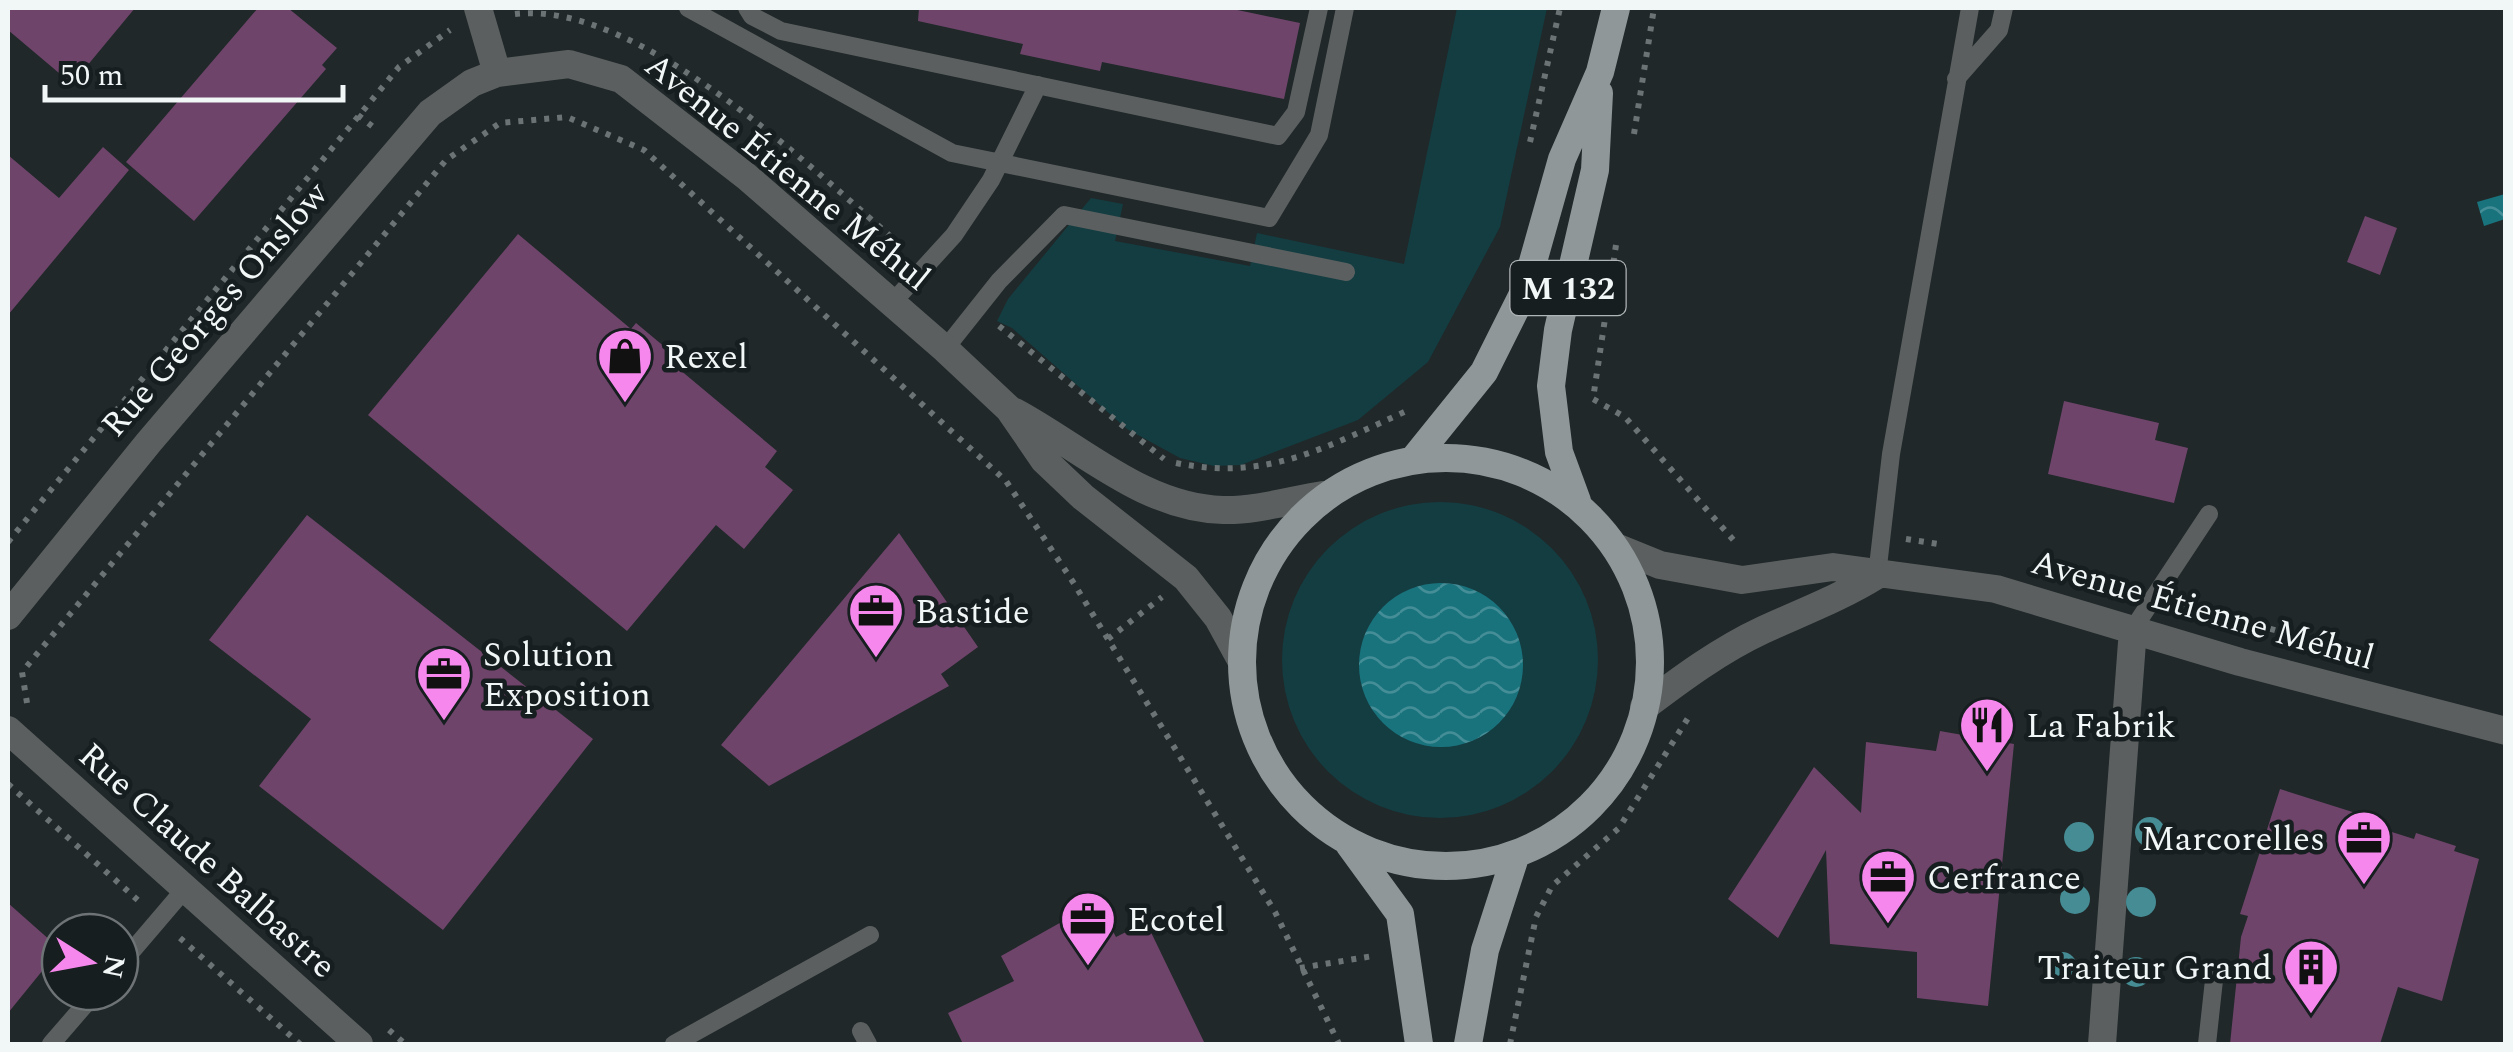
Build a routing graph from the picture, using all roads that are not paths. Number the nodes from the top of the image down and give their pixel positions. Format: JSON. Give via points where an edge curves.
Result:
{"nodes":[{"id":1,"x":688,"y":8,"type":"edge"},
{"id":2,"x":747,"y":8,"type":"edge"},
{"id":3,"x":1320,"y":8,"type":"edge"},
{"id":4,"x":1346,"y":8,"type":"edge"},
{"id":5,"x":1616,"y":8,"type":"edge"},
{"id":6,"x":1970,"y":8,"type":"edge"},
{"id":7,"x":2004,"y":8,"type":"edge"},
{"id":8,"x":480,"y":14,"type":"edge"},
{"id":9,"x":1600,"y":72,"type":"junction"},
{"id":10,"x":497,"y":73,"type":"junction"},
{"id":11,"x":1956,"y":80,"type":"junction"},
{"id":12,"x":1038,"y":84,"type":"junction"},
{"id":13,"x":1001,"y":163,"type":"junction"},
{"id":14,"x":1346,"y":272,"type":"dead end"},
{"id":15,"x":892,"y":303,"type":"junction"},
{"id":16,"x":945,"y":349,"type":"junction"},
{"id":17,"x":1009,"y":409,"type":"junction"},
{"id":18,"x":1413,"y":460,"type":"junction"},
{"id":19,"x":1323,"y":495,"type":"junction"},
{"id":20,"x":1577,"y":501,"type":"junction"},
{"id":21,"x":2208,"y":514,"type":"dead end"},
{"id":22,"x":1618,"y":548,"type":"junction"},
{"id":23,"x":1876,"y":575,"type":"junction"},
{"id":24,"x":8,"y":616,"type":"edge"},
{"id":25,"x":2133,"y":629,"type":"junction"},
{"id":26,"x":1241,"y":660,"type":"junction"},
{"id":27,"x":1644,"y":707,"type":"junction"},
{"id":28,"x":8,"y":730,"type":"edge"},
{"id":29,"x":2506,"y":731,"type":"edge"},
{"id":30,"x":1350,"y":844,"type":"junction"},
{"id":31,"x":1516,"y":854,"type":"junction"},
{"id":32,"x":184,"y":890,"type":"junction"},
{"id":33,"x":870,"y":934,"type":"dead end"},
{"id":34,"x":140,"y":942,"type":"edge"},
{"id":35,"x":2214,"y":980,"type":"dead end"},
{"id":36,"x":79,"y":1012,"type":"edge"},
{"id":37,"x":51,"y":1044,"type":"edge"},
{"id":38,"x":359,"y":1044,"type":"edge"},
{"id":39,"x":674,"y":1044,"type":"edge"},
{"id":40,"x":1419,"y":1044,"type":"edge"},
{"id":41,"x":1468,"y":1044,"type":"edge"},
{"id":42,"x":2102,"y":1044,"type":"edge"},
{"id":43,"x":2207,"y":1044,"type":"edge"}],
"edges":[{"from":1,"to":13,"type":"lane","via":[[952,153]]},
{"from":2,"to":12,"type":"lane","via":[[780,30]]},
{"from":3,"to":12,"type":"lane","via":[[1302,53],[1296,112],[1278,136]]},
{"from":4,"to":13,"type":"lane","via":[[1319,135],[1269,218]]},
{"from":5,"to":9,"type":"main road","number":"M 132"},
{"from":6,"to":11,"type":"lane"},
{"from":7,"to":11,"type":"lane","via":[[1999,30]]},
{"from":8,"to":10,"type":"street"},
{"from":9,"to":18,"type":"main road","number":"M 132","via":[[1562,159],[1524,290],[1484,372]]},
{"from":9,"to":20,"type":"main road","number":"M 132","via":[[1594,170],[1558,330],[1551,399]]},
{"from":10,"to":15,"type":"street","name":"Avenue Étienne Méhul","via":[[570,64],[621,79]]},
{"from":10,"to":24,"type":"street","name":"Rue Georges Onslow","via":[[430,113]]},
{"from":11,"to":23,"type":"lane"},
{"from":12,"to":13,"type":"lane"},
{"from":13,"to":15,"type":"lane","via":[[954,235]]},
{"from":14,"to":16,"type":"lane","via":[[1064,215]]},
{"from":15,"to":16,"type":"street","name":"Avenue Étienne Méhul"},
{"from":16,"to":17,"type":"street","name":"Avenue Étienne Méhul"},
{"from":17,"to":19,"type":"street","name":"Avenue Étienne Méhul","via":[[1130,484],[1188,507],[1227,510]]},
{"from":17,"to":26,"type":"street","name":"Avenue Étienne Méhul","via":[[1057,472],[1186,578]]},
{"from":18,"to":19,"type":"main road"},
{"from":18,"to":20,"type":"main road","via":[[1467,458],[1519,471]]},
{"from":19,"to":26,"type":"main road","via":[[1269,558],[1249,608]]},
{"from":20,"to":22,"type":"main road"},
{"from":21,"to":25,"type":"lane"},
{"from":22,"to":23,"type":"street","name":"Avenue Étienne Méhul","via":[[1660,565],[1742,580],[1833,567]]},
{"from":22,"to":27,"type":"main road","via":[[1643,610],[1650,658]]},
{"from":23,"to":25,"type":"street","name":"Avenue Étienne Méhul","via":[[1996,588]]},
{"from":23,"to":27,"type":"street","via":[[1760,632]]},
{"from":25,"to":29,"type":"street","name":"Avenue Étienne Méhul"},
{"from":25,"to":42,"type":"street"},
{"from":26,"to":30,"type":"main road","via":[[1250,722],[1276,777],[1318,822]]},
{"from":27,"to":31,"type":"main road","via":[[1626,756],[1596,799],[1560,831]]},
{"from":28,"to":32,"type":"street","name":"Rue Claude Balbastre"},
{"from":30,"to":31,"type":"main road","via":[[1419,865],[1468,866]]},
{"from":30,"to":40,"type":"main road","via":[[1400,914]]},
{"from":31,"to":41,"type":"main road","via":[[1485,950]]},
{"from":32,"to":34,"type":"lane"},
{"from":32,"to":38,"type":"street","name":"Rue Claude Balbastre"},
{"from":33,"to":39,"type":"lane"},
{"from":35,"to":43,"type":"lane"},
{"from":36,"to":37,"type":"lane"}]}
